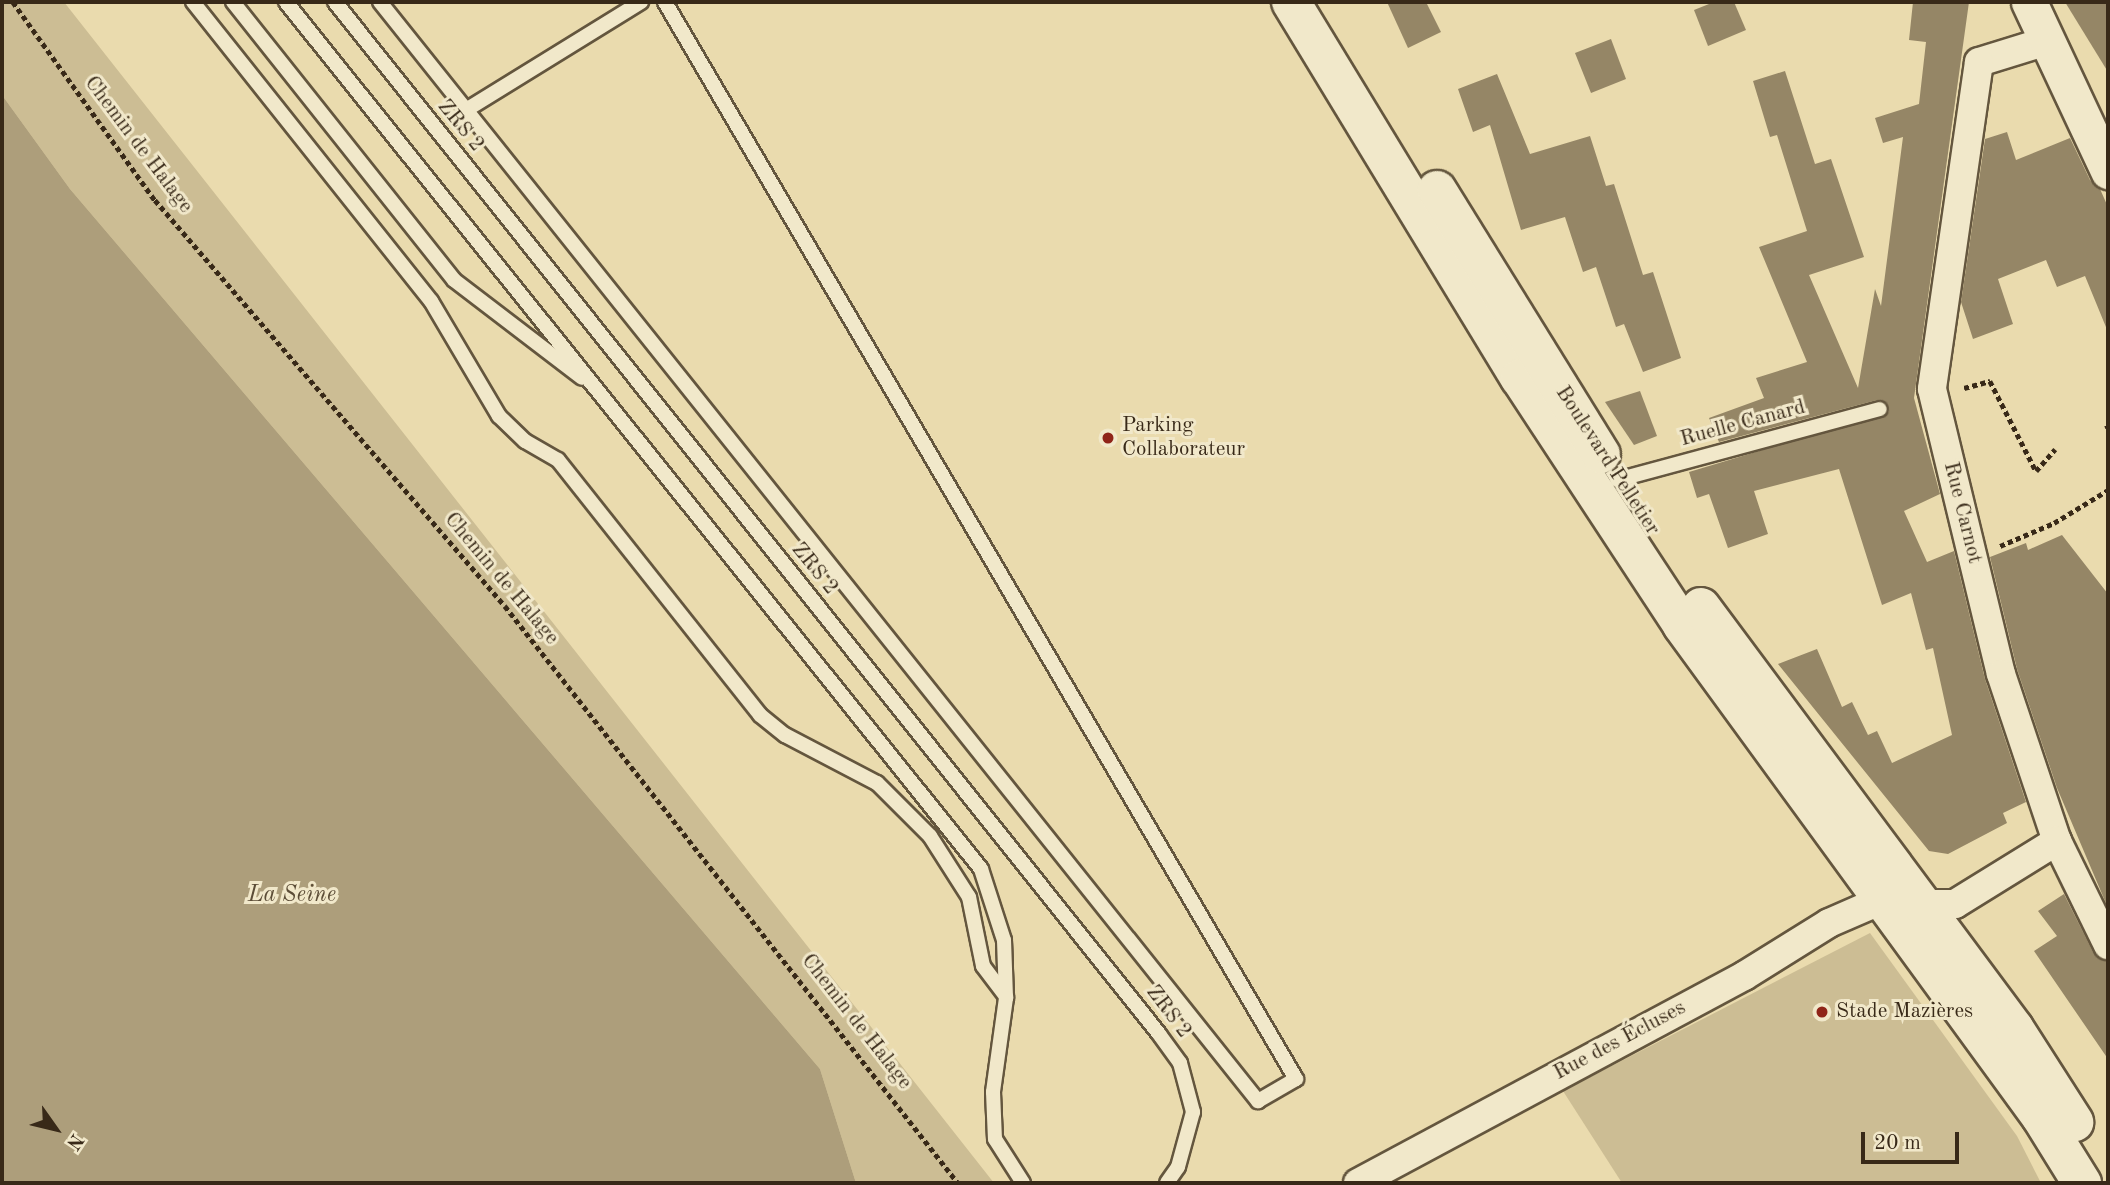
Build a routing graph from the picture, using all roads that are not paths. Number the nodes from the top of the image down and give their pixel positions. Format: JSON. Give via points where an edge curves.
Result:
{"nodes":[{"id":1,"x":193,"y":2,"type":"edge"},
{"id":2,"x":233,"y":2,"type":"edge"},
{"id":3,"x":286,"y":2,"type":"edge"},
{"id":4,"x":334,"y":2,"type":"edge"},
{"id":5,"x":380,"y":2,"type":"edge"},
{"id":6,"x":641,"y":2,"type":"edge"},
{"id":7,"x":665,"y":2,"type":"edge"},
{"id":8,"x":1291,"y":2,"type":"edge"},
{"id":9,"x":1320,"y":2,"type":"edge"},
{"id":10,"x":2029,"y":2,"type":"edge"},
{"id":11,"x":2047,"y":41,"type":"junction"},
{"id":12,"x":466,"y":110,"type":"junction"},
{"id":13,"x":2108,"y":172,"type":"edge"},
{"id":14,"x":596,"y":388,"type":"junction"},
{"id":15,"x":1880,"y":409,"type":"dead end"},
{"id":16,"x":1617,"y":480,"type":"junction"},
{"id":17,"x":2057,"y":841,"type":"junction"},
{"id":18,"x":1900,"y":902,"type":"junction"},
{"id":19,"x":2108,"y":945,"type":"edge"},
{"id":20,"x":1006,"y":998,"type":"junction"},
{"id":21,"x":2108,"y":1177,"type":"edge"},
{"id":22,"x":1023,"y":1183,"type":"edge"},
{"id":23,"x":1167,"y":1183,"type":"edge"},
{"id":24,"x":1358,"y":1183,"type":"edge"},
{"id":25,"x":2082,"y":1183,"type":"edge"}],
"edges":[{"from":1,"to":20,"type":"lane","via":[[431,301],[499,416],[525,441],[558,460],[760,715],[785,736],[877,783],[930,836],[969,897],[983,966]]},
{"from":2,"to":14,"type":"lane","via":[[454,281]]},
{"from":3,"to":14,"type":"lane"},
{"from":4,"to":23,"type":"lane","name":"ZRS 2","via":[[1180,1063],[1193,1112],[1178,1167]]},
{"from":5,"to":12,"type":"lane"},
{"from":6,"to":12,"type":"lane"},
{"from":7,"to":12,"type":"lane","via":[[1296,1079],[1258,1101]]},
{"from":8,"to":18,"type":"main road","name":"Boulevard Pelletier","via":[[1520,378],[1682,625]]},
{"from":9,"to":16,"type":"main road","name":"Boulevard Pelletier"},
{"from":10,"to":11,"type":"street"},
{"from":11,"to":13,"type":"street"},
{"from":11,"to":17,"type":"street","name":"Rue Carnot","via":[[1979,62],[1932,389],[2001,674]]},
{"from":14,"to":20,"type":"lane","via":[[981,869],[1004,940]]},
{"from":15,"to":16,"type":"lane","name":"Ruelle Canard"},
{"from":16,"to":18,"type":"main road","name":"Boulevard Pelletier"},
{"from":17,"to":18,"type":"street","name":"Rue des Écluses","via":[[1955,904]]},
{"from":17,"to":19,"type":"street","name":"Rue Carnot"},
{"from":18,"to":21,"type":"main road","name":"Boulevard Pelletier","via":[[2014,1028]]},
{"from":18,"to":24,"type":"street","name":"Rue des Écluses","via":[[1829,923],[1744,976]]},
{"from":18,"to":25,"type":"main road","name":"Boulevard Pelletier"},
{"from":20,"to":22,"type":"lane","via":[[993,1091],[995,1139]]}]}
